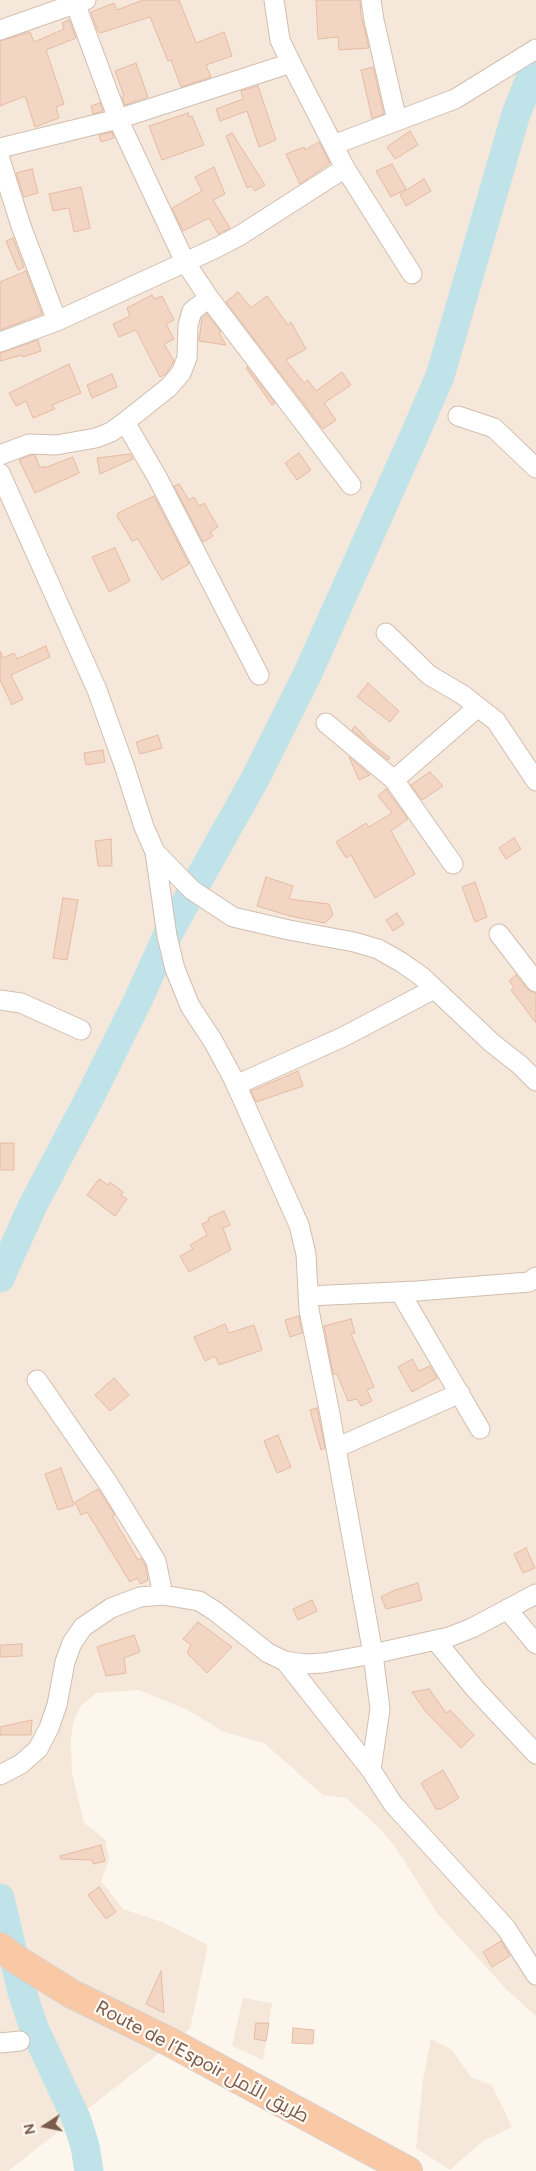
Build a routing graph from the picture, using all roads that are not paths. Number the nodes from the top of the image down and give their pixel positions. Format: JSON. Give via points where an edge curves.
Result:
{"nodes":[{"id":1,"x":274,"y":0,"type":"edge"},
{"id":2,"x":371,"y":0,"type":"edge"},
{"id":3,"x":78,"y":1,"type":"edge"},
{"id":4,"x":0,"y":30,"type":"edge"},
{"id":5,"x":536,"y":49,"type":"edge"},
{"id":6,"x":291,"y":63,"type":"junction"},
{"id":7,"x":118,"y":119,"type":"junction"},
{"id":8,"x":397,"y":121,"type":"junction"},
{"id":9,"x":332,"y":145,"type":"junction"},
{"id":10,"x":0,"y":148,"type":"edge"},
{"id":11,"x":0,"y":159,"type":"edge"},
{"id":12,"x":345,"y":168,"type":"junction"},
{"id":13,"x":185,"y":262,"type":"junction"},
{"id":14,"x":412,"y":274,"type":"dead end"},
{"id":15,"x":209,"y":298,"type":"junction"},
{"id":16,"x":57,"y":322,"type":"junction"},
{"id":17,"x":0,"y":342,"type":"edge"},
{"id":18,"x":458,"y":416,"type":"dead end"},
{"id":19,"x":125,"y":422,"type":"junction"},
{"id":20,"x":0,"y":455,"type":"edge"},
{"id":21,"x":536,"y":468,"type":"edge"},
{"id":22,"x":0,"y":473,"type":"edge"},
{"id":23,"x":351,"y":486,"type":"dead end"},
{"id":24,"x":386,"y":633,"type":"dead end"},
{"id":25,"x":259,"y":675,"type":"dead end"},
{"id":26,"x":478,"y":707,"type":"junction"},
{"id":27,"x":326,"y":723,"type":"dead end"},
{"id":28,"x":394,"y":780,"type":"junction"},
{"id":29,"x":536,"y":781,"type":"edge"},
{"id":30,"x":155,"y":852,"type":"junction"},
{"id":31,"x":453,"y":864,"type":"dead end"},
{"id":32,"x":499,"y":934,"type":"dead end"},
{"id":33,"x":536,"y":982,"type":"edge"},
{"id":34,"x":434,"y":989,"type":"junction"},
{"id":35,"x":0,"y":1000,"type":"edge"},
{"id":36,"x":81,"y":1030,"type":"dead end"},
{"id":37,"x":536,"y":1081,"type":"edge"},
{"id":38,"x":236,"y":1085,"type":"junction"},
{"id":39,"x":536,"y":1277,"type":"edge"},
{"id":40,"x":400,"y":1292,"type":"junction"},
{"id":41,"x":308,"y":1296,"type":"junction"},
{"id":42,"x":37,"y":1380,"type":"dead end"},
{"id":43,"x":460,"y":1393,"type":"junction"},
{"id":44,"x":480,"y":1429,"type":"dead end"},
{"id":45,"x":336,"y":1448,"type":"junction"},
{"id":46,"x":163,"y":1594,"type":"junction"},
{"id":47,"x":536,"y":1594,"type":"edge"},
{"id":48,"x":507,"y":1609,"type":"junction"},
{"id":49,"x":436,"y":1641,"type":"junction"},
{"id":50,"x":536,"y":1644,"type":"edge"},
{"id":51,"x":373,"y":1654,"type":"junction"},
{"id":52,"x":285,"y":1661,"type":"junction"},
{"id":53,"x":536,"y":1754,"type":"edge"},
{"id":54,"x":371,"y":1770,"type":"junction"},
{"id":55,"x":0,"y":1775,"type":"edge"},
{"id":56,"x":0,"y":1947,"type":"edge"},
{"id":57,"x":536,"y":1975,"type":"edge"},
{"id":58,"x":20,"y":2041,"type":"dead end"},
{"id":59,"x":0,"y":2043,"type":"edge"},
{"id":60,"x":408,"y":2171,"type":"edge"}],
"edges":[{"from":1,"to":6,"type":"street","via":[[280,40]]},
{"from":2,"to":8,"type":"street"},
{"from":3,"to":4,"type":"street"},
{"from":3,"to":7,"type":"street"},
{"from":5,"to":8,"type":"street","via":[[455,99]]},
{"from":6,"to":7,"type":"street"},
{"from":6,"to":9,"type":"street"},
{"from":7,"to":10,"type":"street"},
{"from":7,"to":13,"type":"street"},
{"from":8,"to":9,"type":"street"},
{"from":9,"to":12,"type":"street"},
{"from":11,"to":16,"type":"street","via":[[20,226]]},
{"from":12,"to":13,"type":"street","via":[[240,236]]},
{"from":12,"to":14,"type":"street"},
{"from":13,"to":15,"type":"street"},
{"from":13,"to":16,"type":"street"},
{"from":15,"to":19,"type":"street","via":[[192,311],[187,358],[181,373],[169,387]]},
{"from":15,"to":23,"type":"street"},
{"from":16,"to":17,"type":"street"},
{"from":18,"to":21,"type":"street","via":[[494,428]]},
{"from":19,"to":20,"type":"street","via":[[96,438],[56,445],[29,444]]},
{"from":19,"to":25,"type":"street","via":[[157,477]]},
{"from":22,"to":30,"type":"street","via":[[97,690]]},
{"from":24,"to":26,"type":"street","via":[[429,675]]},
{"from":26,"to":28,"type":"street"},
{"from":26,"to":29,"type":"street","via":[[496,721]]},
{"from":27,"to":28,"type":"street"},
{"from":28,"to":31,"type":"street"},
{"from":30,"to":34,"type":"street","via":[[192,890],[233,917],[378,949],[401,962]]},
{"from":30,"to":38,"type":"street","via":[[166,936],[175,969],[190,1006]]},
{"from":32,"to":33,"type":"street"},
{"from":34,"to":37,"type":"street"},
{"from":34,"to":38,"type":"street","via":[[343,1037]]},
{"from":35,"to":36,"type":"street","via":[[20,1003]]},
{"from":38,"to":41,"type":"street","via":[[299,1225],[306,1254]]},
{"from":39,"to":40,"type":"street","via":[[530,1282]]},
{"from":40,"to":41,"type":"street"},
{"from":40,"to":43,"type":"street"},
{"from":41,"to":45,"type":"street"},
{"from":42,"to":46,"type":"street","via":[[156,1561]]},
{"from":43,"to":44,"type":"street"},
{"from":43,"to":45,"type":"street"},
{"from":45,"to":51,"type":"street"},
{"from":46,"to":52,"type":"street","via":[[199,1601],[268,1653]]},
{"from":46,"to":55,"type":"street","via":[[140,1597],[111,1608],[83,1627],[64,1662],[57,1705],[38,1749],[21,1764]]},
{"from":47,"to":48,"type":"street"},
{"from":48,"to":49,"type":"street","via":[[472,1628]]},
{"from":48,"to":50,"type":"street"},
{"from":49,"to":51,"type":"street"},
{"from":49,"to":53,"type":"street","via":[[476,1690]]},
{"from":51,"to":52,"type":"street","via":[[304,1664]]},
{"from":51,"to":54,"type":"street","via":[[380,1708]]},
{"from":52,"to":54,"type":"street"},
{"from":54,"to":57,"type":"street","via":[[393,1804],[506,1928]]},
{"from":56,"to":60,"type":"highway","name":"Route de l’Espoir طريق الأمل","via":[[72,1994],[168,2041]]},
{"from":58,"to":59,"type":"street"}]}
